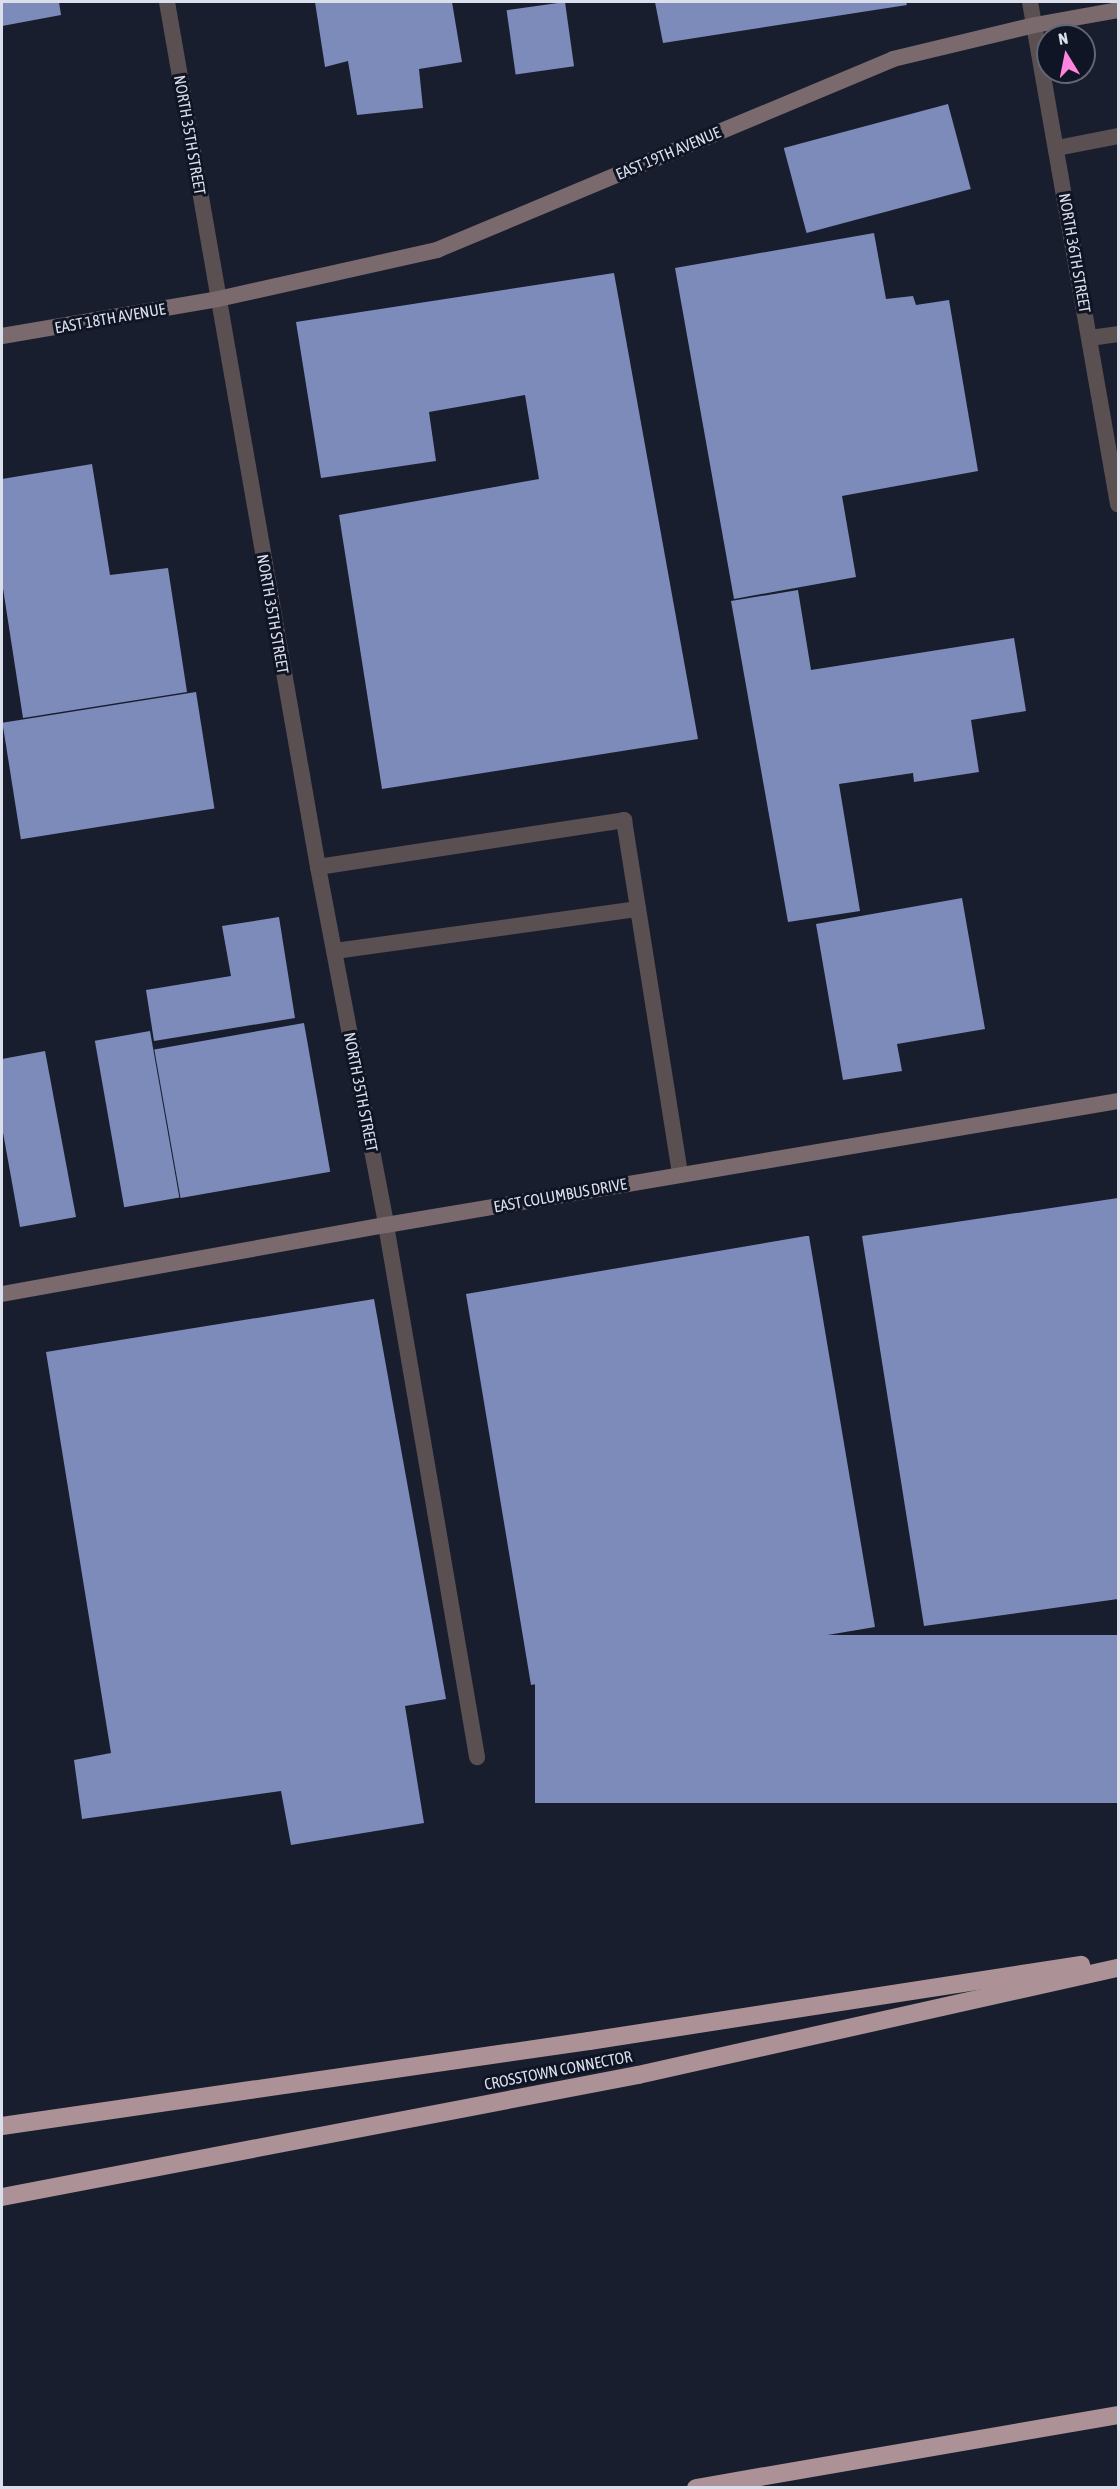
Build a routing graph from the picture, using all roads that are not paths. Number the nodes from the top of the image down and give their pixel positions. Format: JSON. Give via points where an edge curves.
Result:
{"nodes":[{"id":1,"x":167,"y":2,"type":"edge"},
{"id":2,"x":1030,"y":2,"type":"edge"},
{"id":3,"x":1119,"y":10,"type":"edge"},
{"id":4,"x":1035,"y":25,"type":"junction"},
{"id":5,"x":1119,"y":136,"type":"edge"},
{"id":6,"x":1057,"y":148,"type":"junction"},
{"id":7,"x":218,"y":299,"type":"junction"},
{"id":8,"x":1119,"y":334,"type":"edge"},
{"id":9,"x":2,"y":336,"type":"edge"},
{"id":10,"x":1090,"y":339,"type":"junction"},
{"id":11,"x":1119,"y":504,"type":"edge"},
{"id":12,"x":318,"y":867,"type":"junction"},
{"id":13,"x":638,"y":909,"type":"junction"},
{"id":14,"x":335,"y":951,"type":"junction"},
{"id":15,"x":1119,"y":1101,"type":"edge"},
{"id":16,"x":680,"y":1175,"type":"junction"},
{"id":17,"x":386,"y":1225,"type":"junction"},
{"id":18,"x":2,"y":1294,"type":"edge"},
{"id":19,"x":477,"y":1757,"type":"dead end"},
{"id":20,"x":1119,"y":1959,"type":"edge"},
{"id":21,"x":1119,"y":1968,"type":"edge"},
{"id":22,"x":2,"y":2126,"type":"edge"},
{"id":23,"x":2,"y":2197,"type":"edge"},
{"id":24,"x":1119,"y":2415,"type":"edge"},
{"id":25,"x":697,"y":2487,"type":"edge"}],
"edges":[{"from":1,"to":7,"type":"street","name":"NORTH 35TH STREET"},
{"from":2,"to":4,"type":"street","name":"NORTH 36TH STREET"},
{"from":3,"to":4,"type":"main road","name":"EAST 19TH AVENUE"},
{"from":4,"to":6,"type":"street","name":"NORTH 36TH STREET"},
{"from":4,"to":7,"type":"main road","name":"EAST 19TH AVENUE","via":[[892,59],[437,250]]},
{"from":5,"to":6,"type":"street"},
{"from":6,"to":10,"type":"street","name":"NORTH 36TH STREET"},
{"from":7,"to":9,"type":"main road","name":"EAST 18TH AVENUE"},
{"from":7,"to":12,"type":"street","name":"NORTH 35TH STREET"},
{"from":8,"to":10,"type":"street"},
{"from":10,"to":11,"type":"street","name":"NORTH 36TH STREET"},
{"from":12,"to":13,"type":"street","via":[[624,819]]},
{"from":12,"to":14,"type":"street","name":"NORTH 35TH STREET"},
{"from":13,"to":14,"type":"street"},
{"from":13,"to":16,"type":"street"},
{"from":14,"to":17,"type":"street","name":"NORTH 35TH STREET"},
{"from":15,"to":16,"type":"main road","name":"EAST COLUMBUS DRIVE"},
{"from":16,"to":17,"type":"main road","name":"EAST COLUMBUS DRIVE"},
{"from":17,"to":18,"type":"main road","name":"EAST COLUMBUS DRIVE"},
{"from":17,"to":19,"type":"street","name":"NORTH 35TH STREET"},
{"from":20,"to":22,"type":"highway"},
{"from":21,"to":23,"type":"highway","name":"CROSSTOWN CONNECTOR","via":[[638,2074]]},
{"from":24,"to":25,"type":"highway"}]}
